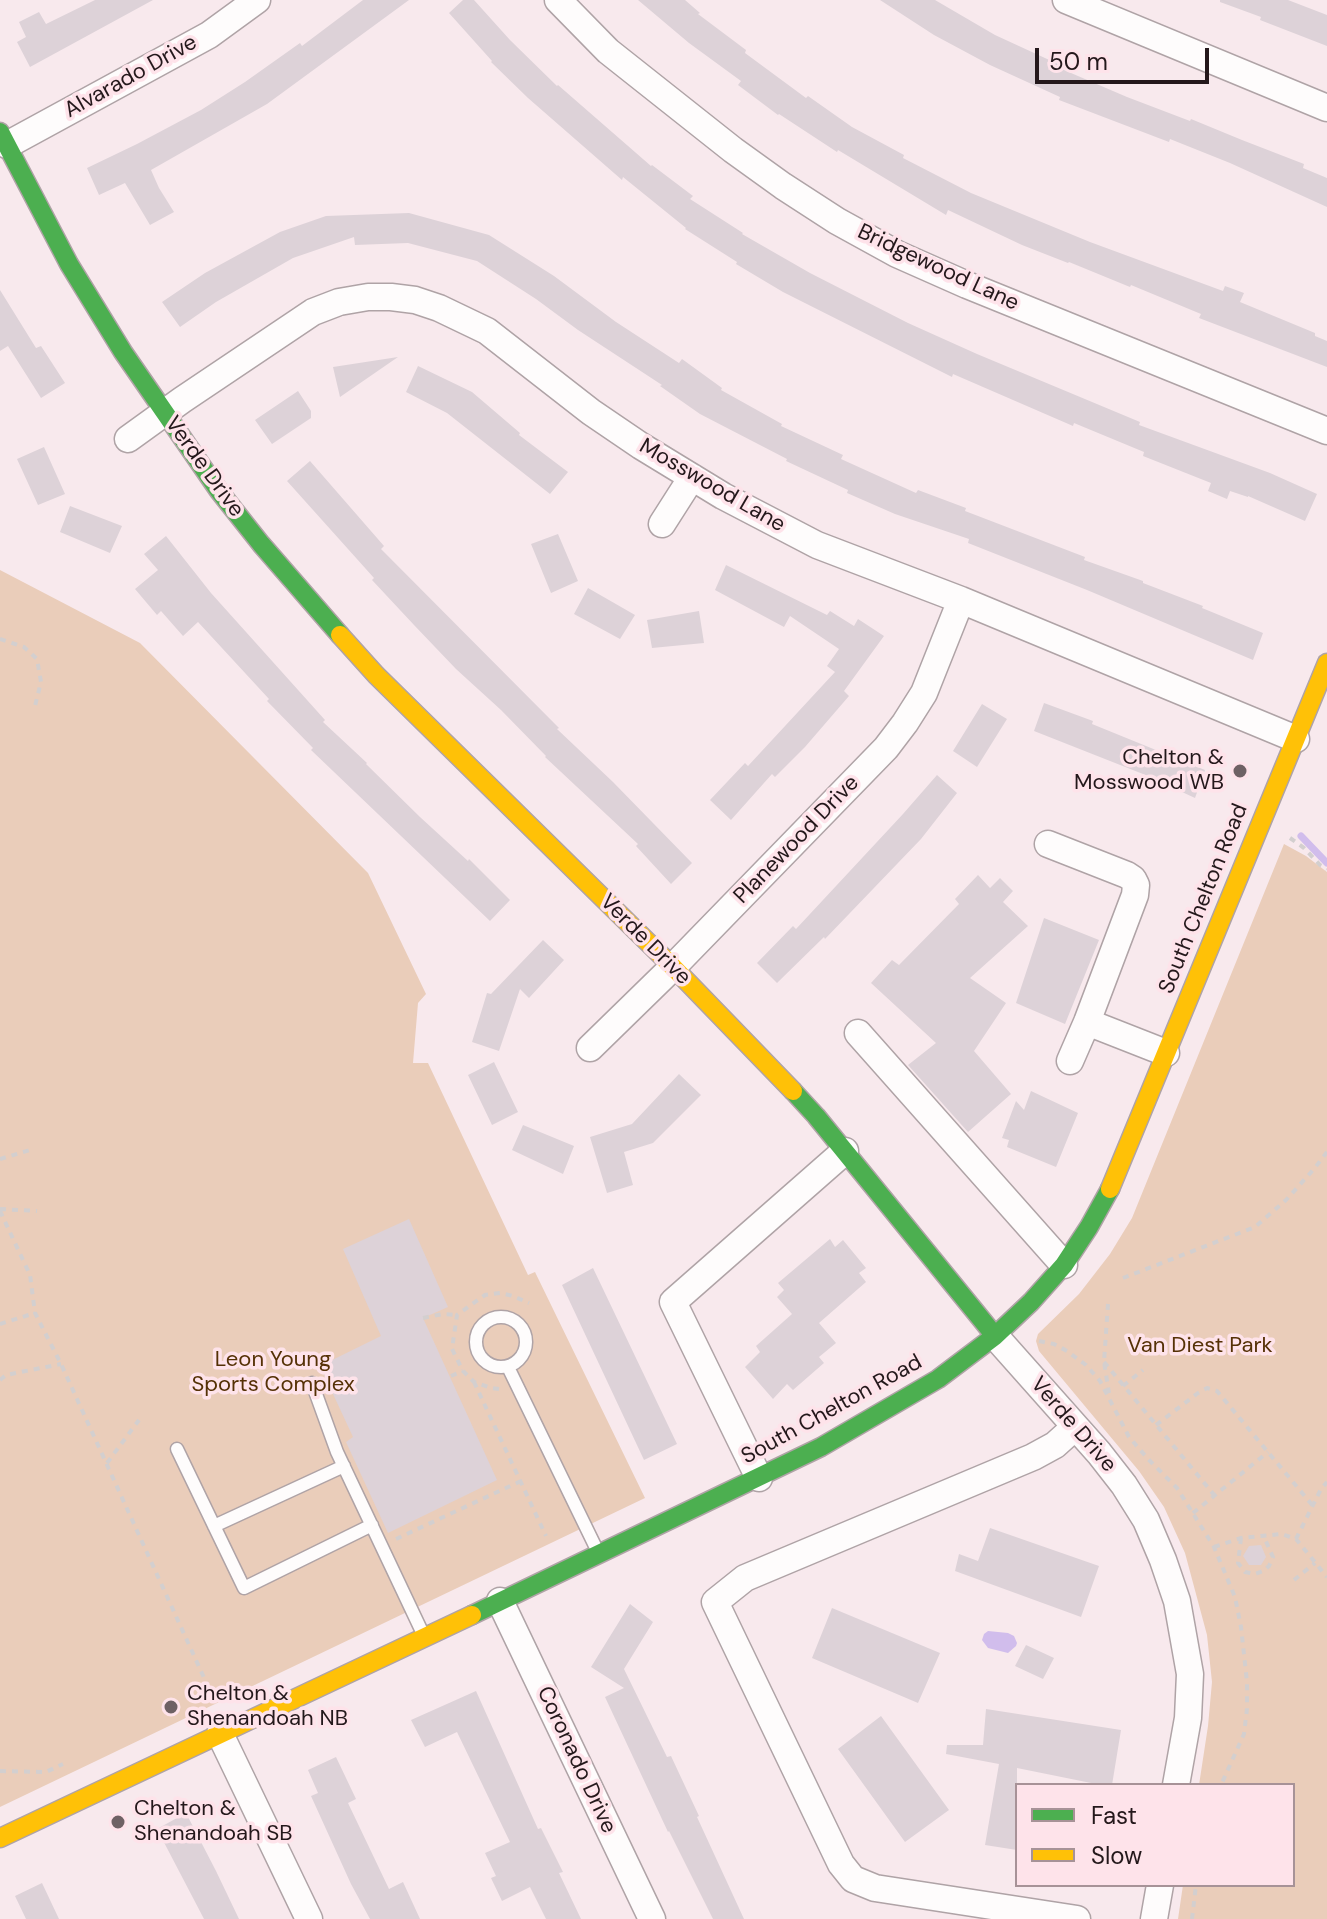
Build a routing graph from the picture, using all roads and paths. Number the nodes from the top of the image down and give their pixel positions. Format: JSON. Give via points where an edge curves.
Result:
{"nodes":[{"id":1,"x":257,"y":0,"type":"edge"},
{"id":2,"x":558,"y":0,"type":"edge"},
{"id":3,"x":1066,"y":0,"type":"edge"},
{"id":4,"x":1327,"y":108,"type":"edge"},
{"id":5,"x":2,"y":142,"type":"edge"},
{"id":6,"x":163,"y":413,"type":"junction"},
{"id":7,"x":1327,"y":431,"type":"edge"},
{"id":8,"x":128,"y":439,"type":"dead end"},
{"id":9,"x":692,"y":477,"type":"junction"},
{"id":10,"x":662,"y":524,"type":"dead end"},
{"id":11,"x":961,"y":600,"type":"junction"},
{"id":12,"x":0,"y":639,"type":"edge"},
{"id":13,"x":1327,"y":663,"type":"edge"},
{"id":14,"x":34,"y":710,"type":"dead end"},
{"id":15,"x":1296,"y":739,"type":"junction"},
{"id":16,"x":1290,"y":838,"type":"dead end"},
{"id":17,"x":1048,"y":844,"type":"dead end"},
{"id":18,"x":1327,"y":869,"type":"edge"},
{"id":19,"x":673,"y":967,"type":"junction"},
{"id":20,"x":1087,"y":1022,"type":"junction"},
{"id":21,"x":858,"y":1033,"type":"dead end"},
{"id":22,"x":590,"y":1048,"type":"dead end"},
{"id":23,"x":1166,"y":1053,"type":"junction"},
{"id":24,"x":1070,"y":1061,"type":"dead end"},
{"id":25,"x":30,"y":1150,"type":"dead end"},
{"id":26,"x":845,"y":1151,"type":"junction"},
{"id":27,"x":1327,"y":1152,"type":"edge"},
{"id":28,"x":0,"y":1159,"type":"edge"},
{"id":29,"x":0,"y":1210,"type":"edge"},
{"id":30,"x":37,"y":1211,"type":"dead end"},
{"id":31,"x":1064,"y":1265,"type":"junction"},
{"id":32,"x":1123,"y":1278,"type":"dead end"},
{"id":33,"x":529,"y":1303,"type":"dead end"},
{"id":34,"x":1108,"y":1304,"type":"dead end"},
{"id":35,"x":35,"y":1313,"type":"junction"},
{"id":36,"x":457,"y":1315,"type":"junction"},
{"id":37,"x":423,"y":1318,"type":"dead end"},
{"id":38,"x":0,"y":1324,"type":"edge"},
{"id":39,"x":995,"y":1336,"type":"junction"},
{"id":40,"x":1104,"y":1362,"type":"junction"},
{"id":41,"x":61,"y":1364,"type":"junction"},
{"id":42,"x":508,"y":1367,"type":"junction"},
{"id":43,"x":1143,"y":1370,"type":"dead end"},
{"id":44,"x":463,"y":1371,"type":"junction"},
{"id":45,"x":451,"y":1376,"type":"dead end"},
{"id":46,"x":0,"y":1380,"type":"edge"},
{"id":47,"x":474,"y":1382,"type":"junction"},
{"id":48,"x":312,"y":1383,"type":"dead end"},
{"id":49,"x":516,"y":1384,"type":"junction"},
{"id":50,"x":1123,"y":1386,"type":"junction"},
{"id":51,"x":1109,"y":1395,"type":"dead end"},
{"id":52,"x":139,"y":1420,"type":"dead end"},
{"id":53,"x":1156,"y":1425,"type":"junction"},
{"id":54,"x":1075,"y":1427,"type":"junction"},
{"id":55,"x":177,"y":1449,"type":"dead end"},
{"id":56,"x":1268,"y":1452,"type":"junction"},
{"id":57,"x":107,"y":1463,"type":"junction"},
{"id":58,"x":344,"y":1466,"type":"junction"},
{"id":59,"x":759,"y":1478,"type":"junction"},
{"id":60,"x":521,"y":1481,"type":"junction"},
{"id":61,"x":1327,"y":1482,"type":"edge"},
{"id":62,"x":1215,"y":1496,"type":"junction"},
{"id":63,"x":1313,"y":1506,"type":"junction"},
{"id":64,"x":1193,"y":1513,"type":"dead end"},
{"id":65,"x":372,"y":1525,"type":"junction"},
{"id":66,"x":214,"y":1526,"type":"junction"},
{"id":67,"x":546,"y":1536,"type":"dead end"},
{"id":68,"x":1264,"y":1537,"type":"junction"},
{"id":69,"x":1241,"y":1538,"type":"junction"},
{"id":70,"x":395,"y":1539,"type":"dead end"},
{"id":71,"x":1296,"y":1539,"type":"junction"},
{"id":72,"x":1214,"y":1547,"type":"dead end"},
{"id":73,"x":599,"y":1555,"type":"junction"},
{"id":74,"x":1315,"y":1563,"type":"junction"},
{"id":75,"x":1327,"y":1577,"type":"edge"},
{"id":76,"x":1294,"y":1580,"type":"dead end"},
{"id":77,"x":500,"y":1601,"type":"junction"},
{"id":78,"x":424,"y":1637,"type":"junction"},
{"id":79,"x":211,"y":1693,"type":"dead end"},
{"id":80,"x":220,"y":1734,"type":"junction"},
{"id":81,"x":63,"y":1764,"type":"dead end"},
{"id":82,"x":0,"y":1771,"type":"edge"},
{"id":83,"x":1176,"y":1783,"type":"edge"},
{"id":84,"x":0,"y":1838,"type":"edge"},
{"id":85,"x":1160,"y":1887,"type":"edge"},
{"id":86,"x":1196,"y":1887,"type":"edge"},
{"id":87,"x":309,"y":1919,"type":"edge"},
{"id":88,"x":652,"y":1919,"type":"edge"},
{"id":89,"x":1077,"y":1919,"type":"edge"},
{"id":90,"x":1154,"y":1919,"type":"edge"},
{"id":91,"x":1192,"y":1919,"type":"edge"}],
"edges":[{"from":1,"to":5,"type":"street","name":"Alvarado Drive","via":[[209,35]]},
{"from":2,"to":7,"type":"street","name":"Bridgewood Lane","via":[[608,51],[733,150],[837,221],[967,285]]},
{"from":3,"to":4,"type":"street"},
{"from":5,"to":6,"type":"main road","name":"Verde Drive","via":[[94,308]]},
{"from":6,"to":8,"type":"street","name":"Mosswood Lane"},
{"from":6,"to":9,"type":"street","name":"Mosswood Lane","via":[[313,312],[339,302],[391,297],[439,308],[487,331],[591,412]]},
{"from":6,"to":19,"type":"main road","name":"Verde Drive","via":[[219,491],[357,654]]},
{"from":9,"to":10,"type":"street"},
{"from":9,"to":11,"type":"street","name":"Mosswood Lane","via":[[817,545]]},
{"from":11,"to":15,"type":"street","name":"Mosswood Lane"},
{"from":11,"to":19,"type":"street","name":"Planewood Drive","via":[[924,693],[886,748]]},
{"from":12,"to":14,"type":"path","via":[[24,647],[37,659],[41,682]]},
{"from":13,"to":15,"type":"main road","name":"South Chelton Road"},
{"from":15,"to":23,"type":"main road","name":"South Chelton Road"},
{"from":16,"to":18,"type":"path"},
{"from":17,"to":20,"type":"street","via":[[1127,875],[1136,885]]},
{"from":19,"to":22,"type":"street","name":"Planewood Drive"},
{"from":19,"to":26,"type":"main road","name":"Verde Drive"},
{"from":20,"to":23,"type":"street"},
{"from":20,"to":24,"type":"street"},
{"from":21,"to":31,"type":"street"},
{"from":23,"to":31,"type":"main road","name":"South Chelton Road","via":[[1113,1184]]},
{"from":25,"to":28,"type":"path"},
{"from":26,"to":39,"type":"main road","name":"Verde Drive"},
{"from":26,"to":59,"type":"street","via":[[673,1302]]},
{"from":27,"to":32,"type":"path","via":[[1255,1227]]},
{"from":29,"to":30,"type":"path"},
{"from":29,"to":35,"type":"path","via":[[30,1275]]},
{"from":31,"to":39,"type":"main road","name":"South Chelton Road"},
{"from":33,"to":36,"type":"path","via":[[500,1293],[485,1295]]},
{"from":34,"to":40,"type":"path"},
{"from":35,"to":38,"type":"path"},
{"from":35,"to":41,"type":"path"},
{"from":36,"to":37,"type":"path"},
{"from":36,"to":44,"type":"path","via":[[452,1349]]},
{"from":39,"to":54,"type":"street","name":"Verde Drive"},
{"from":39,"to":59,"type":"main road","name":"South Chelton Road","via":[[889,1409]]},
{"from":40,"to":50,"type":"path"},
{"from":40,"to":51,"type":"path"},
{"from":41,"to":46,"type":"path"},
{"from":41,"to":57,"type":"path"},
{"from":42,"to":42,"type":"lane","via":[[524,1354],[526,1334],[517,1321],[493,1317],[477,1332],[476,1347],[487,1363]]},
{"from":42,"to":49,"type":"lane"},
{"from":43,"to":50,"type":"path"},
{"from":44,"to":45,"type":"path"},
{"from":44,"to":47,"type":"path"},
{"from":47,"to":49,"type":"path","via":[[505,1390]]},
{"from":47,"to":60,"type":"path"},
{"from":48,"to":58,"type":"lane"},
{"from":49,"to":73,"type":"lane"},
{"from":50,"to":53,"type":"path"},
{"from":52,"to":57,"type":"path"},
{"from":53,"to":56,"type":"path","via":[[1207,1388],[1217,1391]]},
{"from":53,"to":62,"type":"path"},
{"from":54,"to":83,"type":"street","name":"Verde Drive","via":[[1146,1520],[1177,1601],[1190,1674]]},
{"from":54,"to":89,"type":"street","via":[[1033,1457],[745,1578],[715,1602],[841,1864],[853,1879],[875,1888]]},
{"from":55,"to":66,"type":"lane"},
{"from":56,"to":62,"type":"path"},
{"from":56,"to":63,"type":"path"},
{"from":57,"to":79,"type":"path"},
{"from":58,"to":65,"type":"lane"},
{"from":58,"to":66,"type":"lane"},
{"from":59,"to":73,"type":"main road","name":"South Chelton Road"},
{"from":60,"to":67,"type":"path"},
{"from":60,"to":70,"type":"path"},
{"from":61,"to":63,"type":"path"},
{"from":62,"to":64,"type":"path"},
{"from":63,"to":71,"type":"path"},
{"from":65,"to":66,"type":"lane","via":[[244,1588]]},
{"from":65,"to":78,"type":"lane"},
{"from":68,"to":69,"type":"path"},
{"from":68,"to":69,"type":"path","via":[[1273,1557],[1255,1574],[1238,1563]]},
{"from":68,"to":71,"type":"path","via":[[1282,1534]]},
{"from":69,"to":72,"type":"path"},
{"from":71,"to":74,"type":"path"},
{"from":73,"to":77,"type":"main road","name":"South Chelton Road"},
{"from":74,"to":75,"type":"path"},
{"from":74,"to":76,"type":"path"},
{"from":77,"to":78,"type":"main road","name":"South Chelton Road"},
{"from":77,"to":88,"type":"street","name":"Coronado Drive"},
{"from":78,"to":80,"type":"main road","name":"South Chelton Road"},
{"from":80,"to":84,"type":"main road","name":"South Chelton Road"},
{"from":80,"to":87,"type":"street"},
{"from":81,"to":82,"type":"path","via":[[46,1772]]},
{"from":85,"to":90,"type":"street"},
{"from":86,"to":91,"type":"path"}]}
